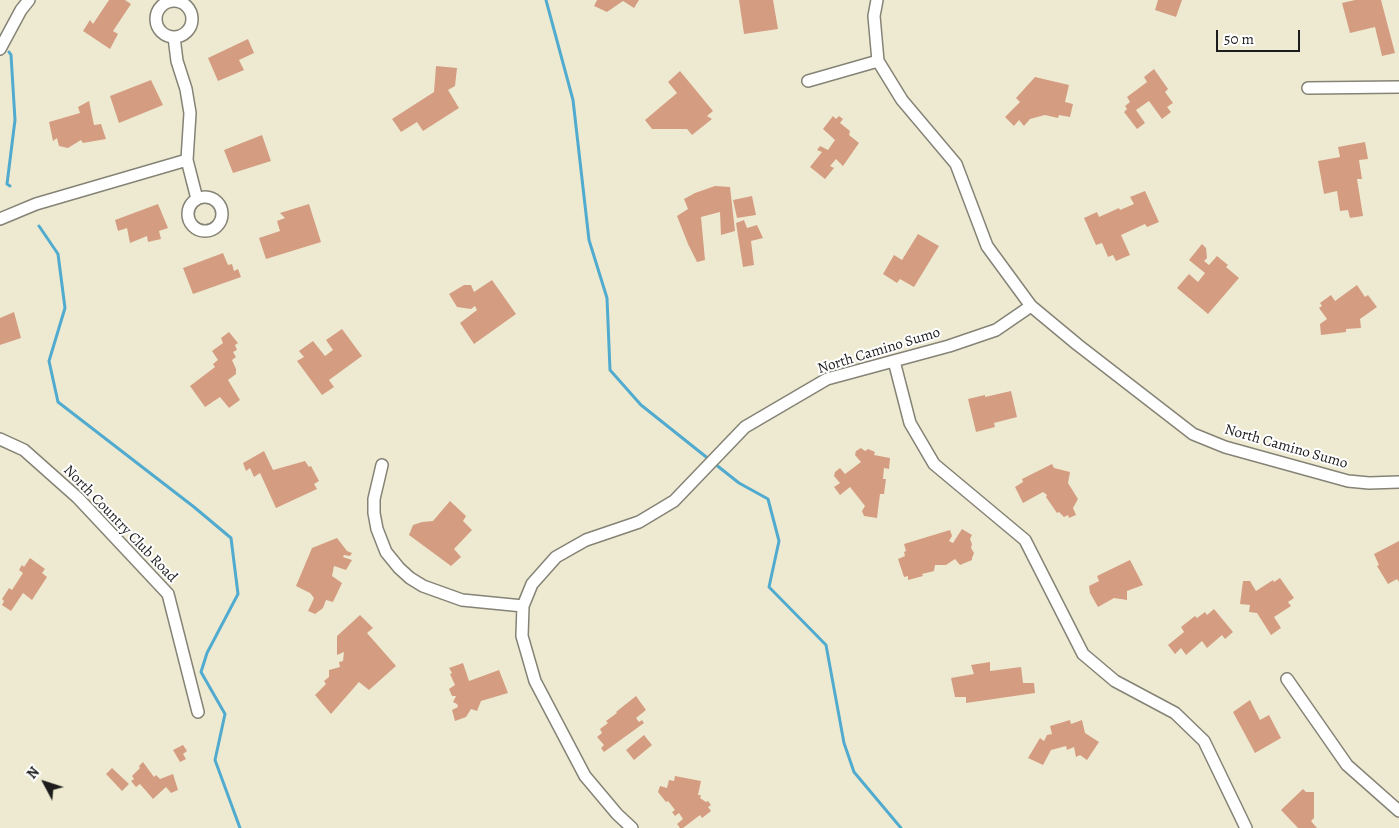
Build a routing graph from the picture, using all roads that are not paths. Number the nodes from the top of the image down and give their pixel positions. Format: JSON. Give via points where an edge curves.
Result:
{"nodes":[{"id":1,"x":30,"y":0,"type":"edge"},
{"id":2,"x":877,"y":0,"type":"edge"},
{"id":3,"x":174,"y":37,"type":"dead end"},
{"id":4,"x":0,"y":49,"type":"edge"},
{"id":5,"x":878,"y":61,"type":"junction"},
{"id":6,"x":808,"y":81,"type":"dead end"},
{"id":7,"x":1399,"y":87,"type":"edge"},
{"id":8,"x":1308,"y":88,"type":"dead end"},
{"id":9,"x":187,"y":160,"type":"junction"},
{"id":10,"x":197,"y":199,"type":"dead end"},
{"id":11,"x":0,"y":220,"type":"edge"},
{"id":12,"x":1031,"y":306,"type":"junction"},
{"id":13,"x":894,"y":361,"type":"junction"},
{"id":14,"x":0,"y":439,"type":"edge"},
{"id":15,"x":382,"y":464,"type":"dead end"},
{"id":16,"x":1399,"y":482,"type":"edge"},
{"id":17,"x":523,"y":606,"type":"junction"},
{"id":18,"x":1287,"y":679,"type":"dead end"},
{"id":19,"x":198,"y":712,"type":"dead end"},
{"id":20,"x":1399,"y":811,"type":"edge"},
{"id":21,"x":632,"y":828,"type":"edge"},
{"id":22,"x":1246,"y":828,"type":"edge"}],
"edges":[{"from":1,"to":4,"type":"street"},
{"from":2,"to":5,"type":"street","name":"North Camino Sumo","via":[[874,16]]},
{"from":3,"to":9,"type":"street","via":[[190,113]]},
{"from":5,"to":6,"type":"street"},
{"from":5,"to":12,"type":"street","name":"North Camino Sumo","via":[[902,100],[956,164],[987,246]]},
{"from":7,"to":8,"type":"street"},
{"from":9,"to":10,"type":"street"},
{"from":9,"to":11,"type":"street","via":[[36,204]]},
{"from":12,"to":13,"type":"street","name":"North Camino Sumo","via":[[996,330]]},
{"from":12,"to":16,"type":"street","name":"North Camino Sumo","via":[[1193,434],[1224,447],[1348,481]]},
{"from":13,"to":17,"type":"street","name":"North Camino Sumo","via":[[827,379],[745,427],[674,501],[639,522],[586,540],[556,557],[532,584]]},
{"from":13,"to":22,"type":"street","via":[[910,422],[934,464],[1025,540],[1084,654],[1115,681],[1175,713],[1204,741]]},
{"from":14,"to":19,"type":"street","name":"North Country Club Road","via":[[24,450],[78,498],[168,594]]},
{"from":15,"to":17,"type":"street","via":[[374,513],[386,552],[399,568],[423,586],[462,600]]},
{"from":17,"to":21,"type":"street","name":"North Camino Sumo","via":[[522,636],[535,681],[585,776]]},
{"from":18,"to":20,"type":"street","via":[[1346,765]]}]}
